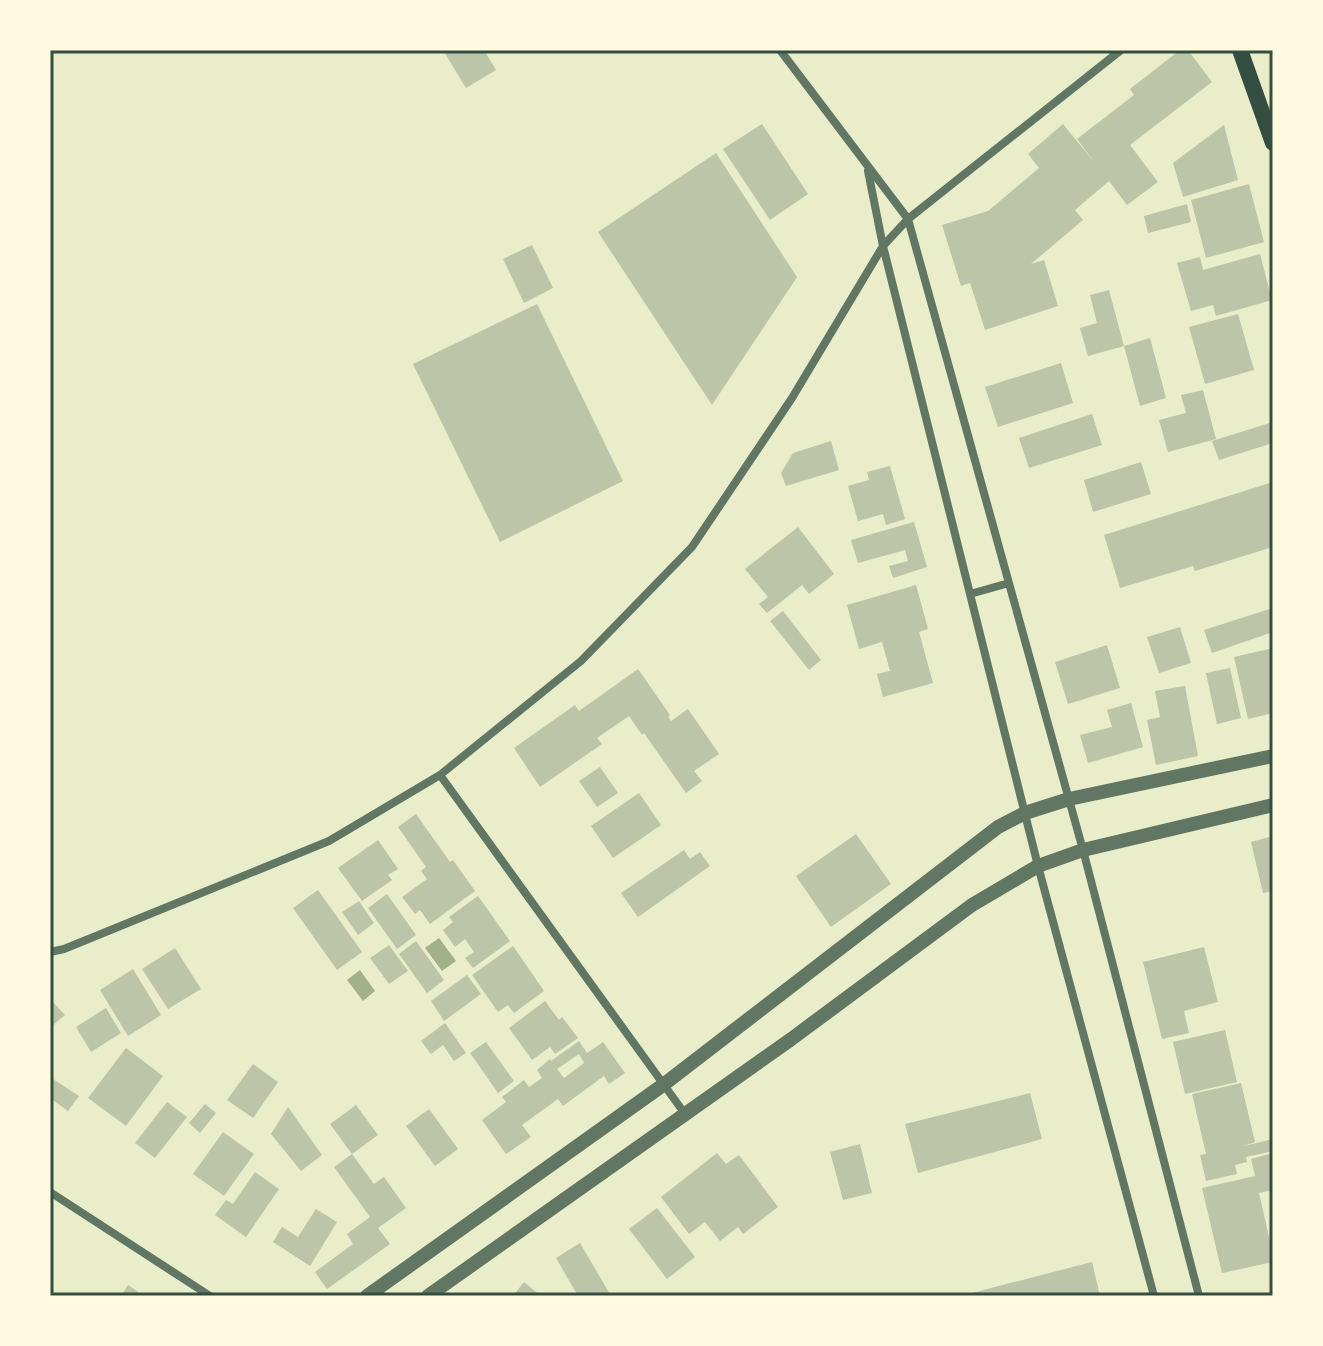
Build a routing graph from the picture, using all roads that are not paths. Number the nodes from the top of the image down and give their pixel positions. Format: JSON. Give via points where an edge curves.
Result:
{"nodes":[{"id":1,"x":780,"y":50,"type":"edge"},
{"id":2,"x":1121,"y":50,"type":"edge"},
{"id":3,"x":1240,"y":50,"type":"edge"},
{"id":4,"x":1273,"y":143,"type":"edge"},
{"id":5,"x":867,"y":167,"type":"junction"},
{"id":6,"x":908,"y":219,"type":"junction"},
{"id":7,"x":883,"y":246,"type":"junction"},
{"id":8,"x":1009,"y":583,"type":"junction"},
{"id":9,"x":970,"y":594,"type":"junction"},
{"id":10,"x":1273,"y":756,"type":"edge"},
{"id":11,"x":440,"y":775,"type":"junction"},
{"id":12,"x":1069,"y":799,"type":"junction"},
{"id":13,"x":1273,"y":805,"type":"edge"},
{"id":14,"x":1025,"y":813,"type":"junction"},
{"id":15,"x":1083,"y":850,"type":"junction"},
{"id":16,"x":1038,"y":866,"type":"junction"},
{"id":17,"x":50,"y":952,"type":"edge"},
{"id":18,"x":663,"y":1085,"type":"junction"},
{"id":19,"x":685,"y":1114,"type":"junction"},
{"id":20,"x":50,"y":1192,"type":"edge"},
{"id":21,"x":210,"y":1296,"type":"edge"},
{"id":22,"x":367,"y":1296,"type":"edge"},
{"id":23,"x":428,"y":1296,"type":"edge"},
{"id":24,"x":1154,"y":1296,"type":"edge"},
{"id":25,"x":1199,"y":1296,"type":"edge"}],
"edges":[{"from":1,"to":5,"type":"street"},
{"from":2,"to":6,"type":"street"},
{"from":3,"to":4,"type":"main road"},
{"from":5,"to":6,"type":"street"},
{"from":5,"to":7,"type":"street"},
{"from":6,"to":7,"type":"street"},
{"from":6,"to":8,"type":"street"},
{"from":7,"to":9,"type":"street"},
{"from":7,"to":11,"type":"street","via":[[792,398],[692,547],[581,661]]},
{"from":8,"to":9,"type":"street"},
{"from":8,"to":12,"type":"street"},
{"from":9,"to":14,"type":"street"},
{"from":10,"to":12,"type":"street"},
{"from":11,"to":17,"type":"street","via":[[329,841]]},
{"from":11,"to":18,"type":"street"},
{"from":12,"to":14,"type":"street"},
{"from":12,"to":15,"type":"street"},
{"from":13,"to":15,"type":"street"},
{"from":14,"to":16,"type":"street"},
{"from":14,"to":18,"type":"street","via":[[998,827]]},
{"from":15,"to":16,"type":"street"},
{"from":15,"to":25,"type":"street"},
{"from":16,"to":19,"type":"street","via":[[972,905]]},
{"from":16,"to":24,"type":"street"},
{"from":18,"to":19,"type":"street"},
{"from":18,"to":22,"type":"street"},
{"from":19,"to":23,"type":"street"},
{"from":20,"to":21,"type":"street"}]}
